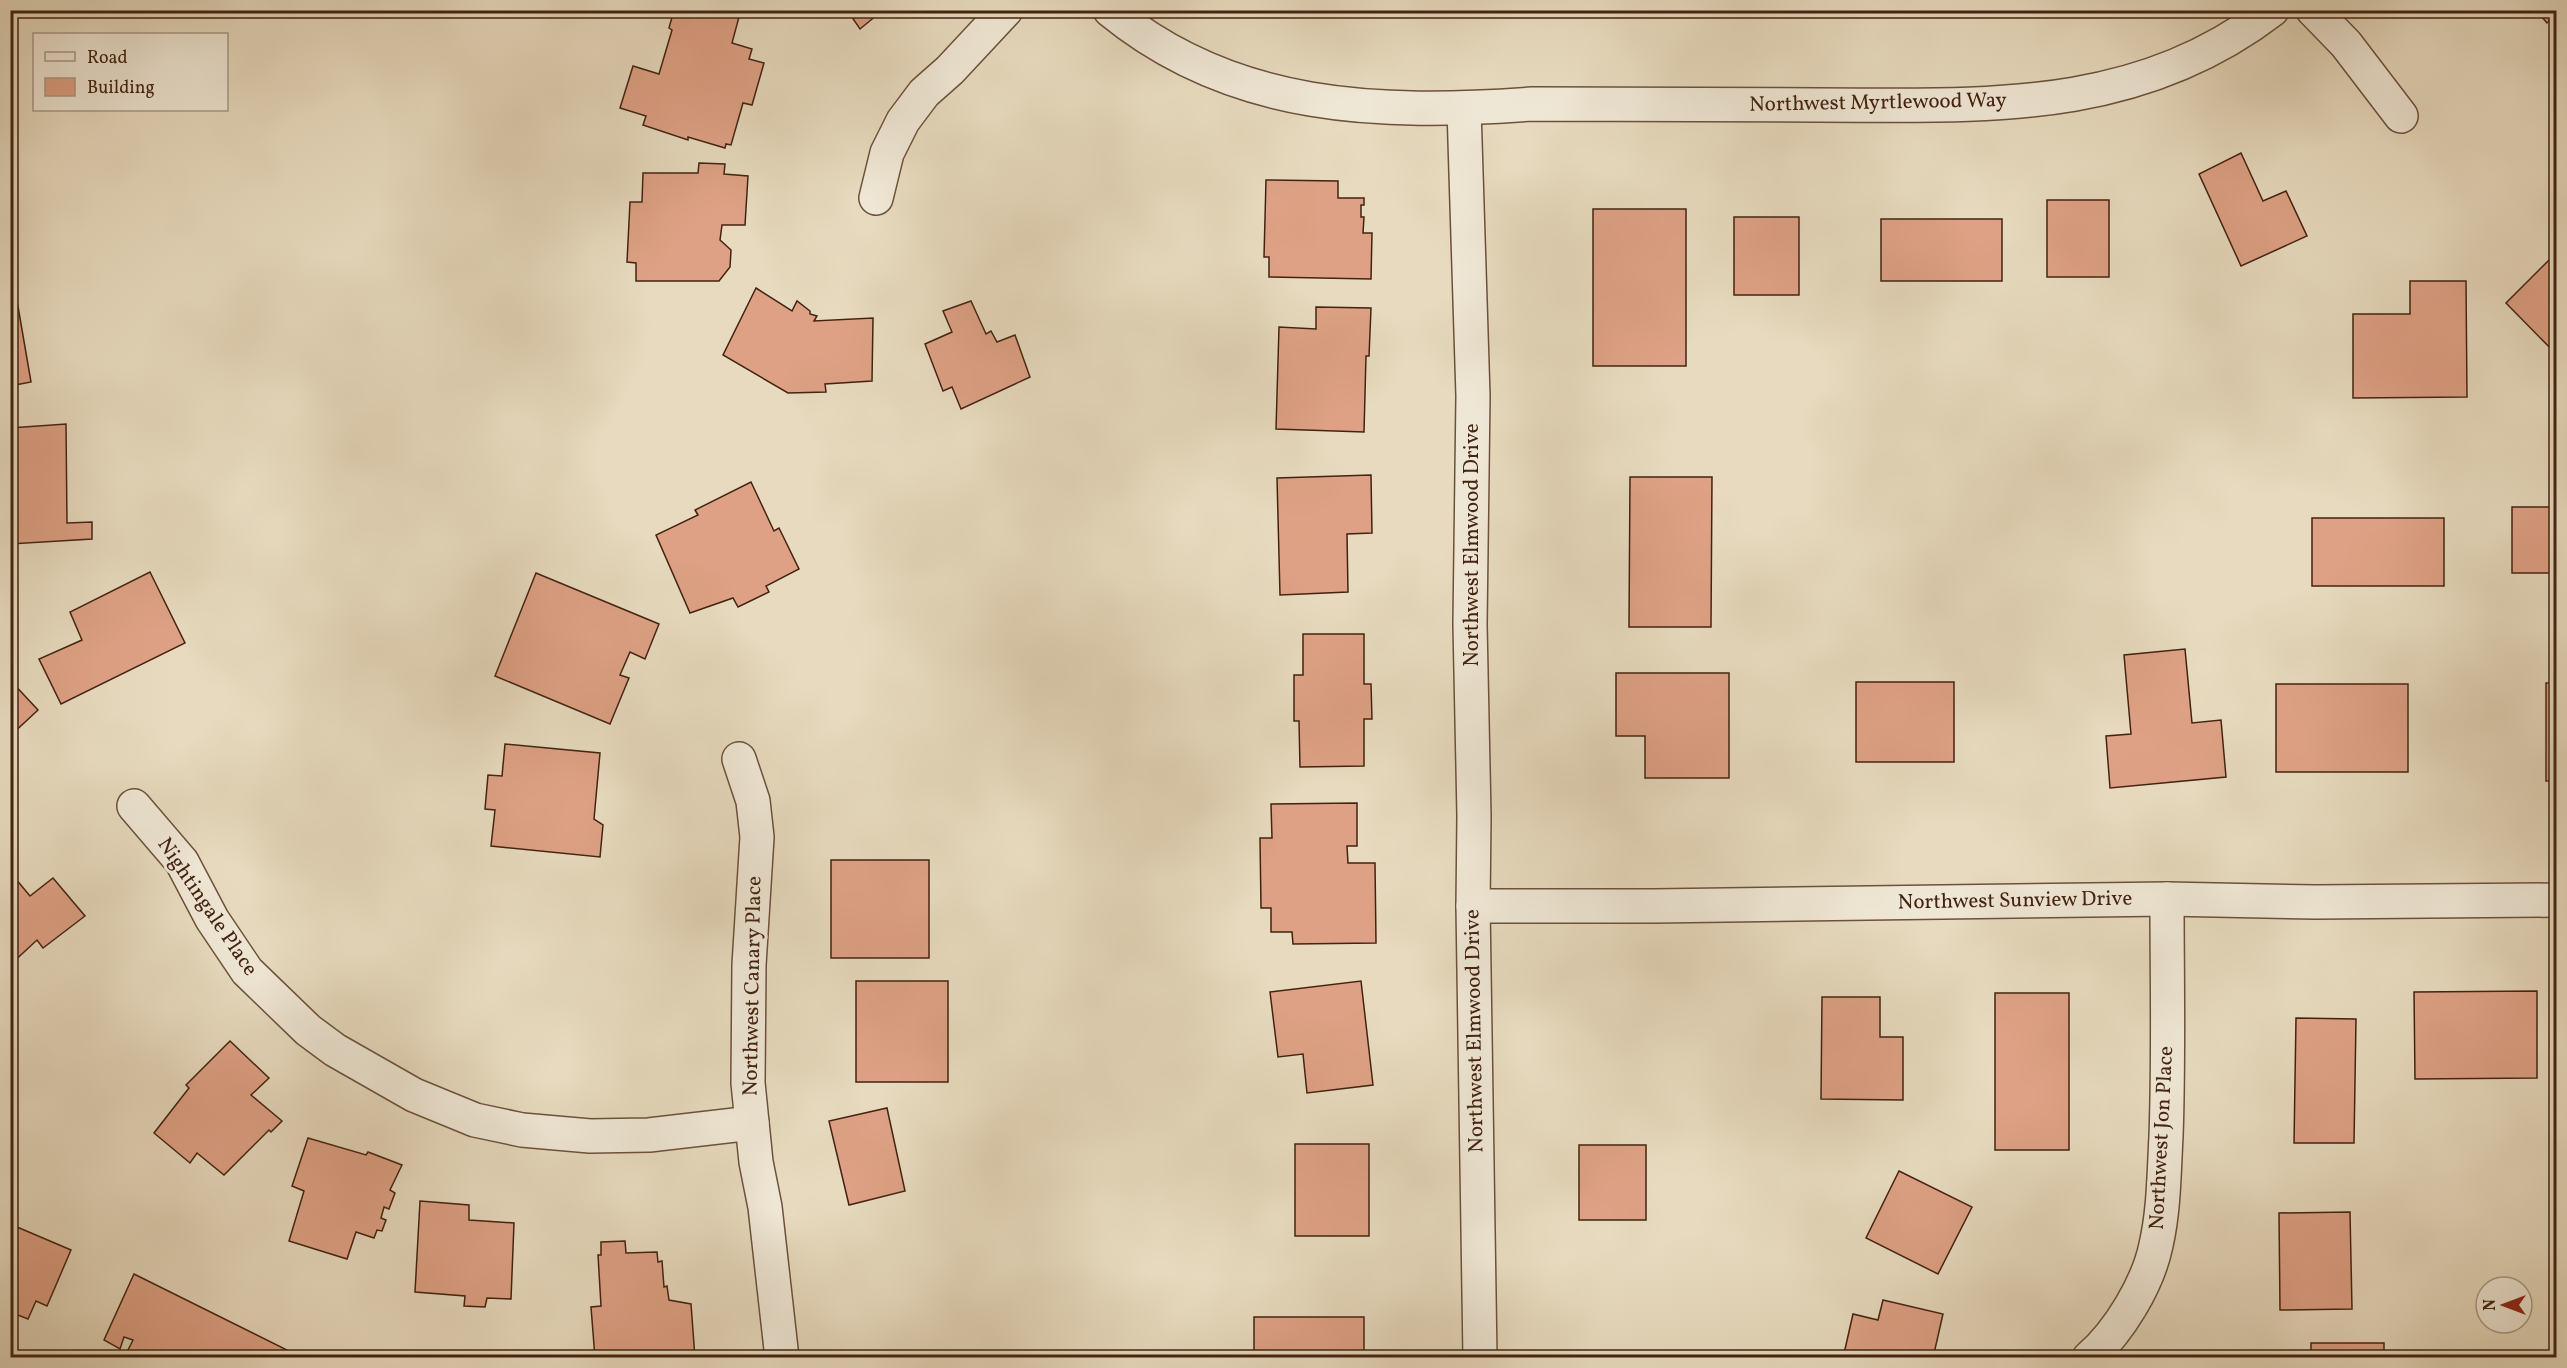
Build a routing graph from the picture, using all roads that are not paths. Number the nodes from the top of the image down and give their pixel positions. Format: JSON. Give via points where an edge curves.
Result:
{"nodes":[{"id":1,"x":1006,"y":10,"type":"edge"},
{"id":2,"x":1110,"y":10,"type":"edge"},
{"id":3,"x":2272,"y":10,"type":"edge"},
{"id":4,"x":2313,"y":10,"type":"edge"},
{"id":5,"x":1464,"y":109,"type":"junction"},
{"id":6,"x":2401,"y":116,"type":"dead end"},
{"id":7,"x":876,"y":198,"type":"dead end"},
{"id":8,"x":740,"y":759,"type":"dead end"},
{"id":9,"x":134,"y":806,"type":"dead end"},
{"id":10,"x":2167,"y":899,"type":"junction"},
{"id":11,"x":2556,"y":900,"type":"edge"},
{"id":12,"x":1473,"y":906,"type":"junction"},
{"id":13,"x":752,"y":1123,"type":"junction"},
{"id":14,"x":782,"y":1358,"type":"edge"},
{"id":15,"x":1480,"y":1358,"type":"edge"},
{"id":16,"x":2089,"y":1358,"type":"edge"}],
"edges":[{"from":1,"to":7,"type":"street","via":[[924,93],[903,121],[887,153]]},
{"from":2,"to":5,"type":"street","via":[[1137,33],[1184,60],[1260,90],[1313,101]]},
{"from":3,"to":5,"type":"street","name":"Northwest Myrtlewood Way","via":[[2242,33],[2196,58],[2138,80],[2055,99],[1959,105],[1532,104]]},
{"from":4,"to":6,"type":"street","via":[[2346,44]]},
{"from":5,"to":12,"type":"street","name":"Northwest Elmwood Drive","via":[[1473,396]]},
{"from":8,"to":13,"type":"street","name":"Northwest Canary Place","via":[[753,801],[757,837],[749,965],[748,1083]]},
{"from":9,"to":13,"type":"street","name":"Nightingale Place","via":[[182,862],[212,919],[247,971],[308,1030],[414,1095],[475,1120],[522,1130],[579,1135],[649,1135]]},
{"from":10,"to":11,"type":"street","name":"Northwest Sunview Drive"},
{"from":10,"to":12,"type":"street","name":"Northwest Sunview Drive"},
{"from":10,"to":16,"type":"street","name":"Northwest Jon Place","via":[[2163,1209],[2156,1248],[2134,1302]]},
{"from":12,"to":15,"type":"street","name":"Northwest Elmwood Drive"},
{"from":13,"to":14,"type":"street","name":"Northwest Canary Place"}]}
